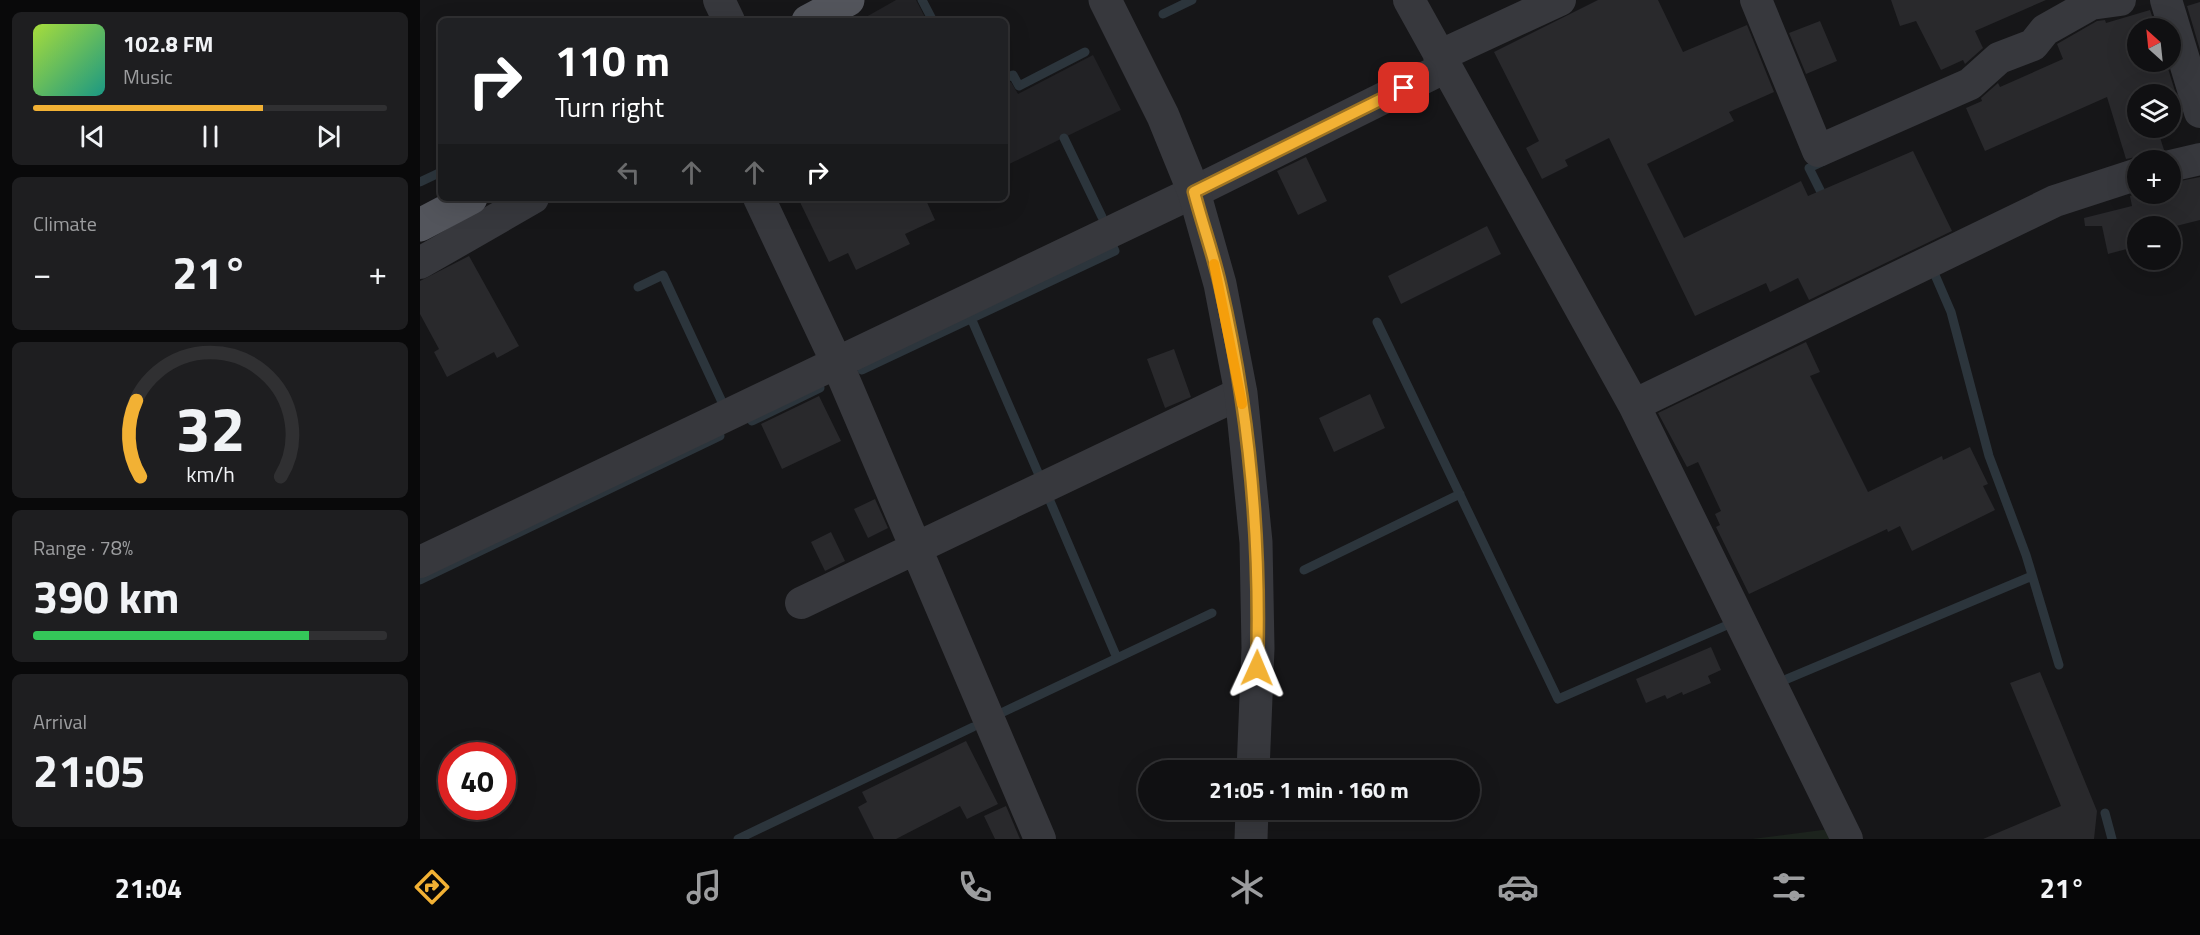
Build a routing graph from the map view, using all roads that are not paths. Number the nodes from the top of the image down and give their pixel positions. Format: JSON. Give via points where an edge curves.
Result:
{"nodes":[{"id":1,"x":719,"y":0,"type":"edge"},
{"id":2,"x":848,"y":0,"type":"edge"},
{"id":3,"x":1105,"y":0,"type":"edge"},
{"id":4,"x":1409,"y":0,"type":"edge"},
{"id":5,"x":1560,"y":0,"type":"edge"},
{"id":6,"x":1756,"y":0,"type":"edge"},
{"id":7,"x":2120,"y":0,"type":"edge"},
{"id":8,"x":2166,"y":0,"type":"edge"},
{"id":9,"x":728,"y":18,"type":"edge"},
{"id":10,"x":814,"y":18,"type":"edge"},
{"id":11,"x":1442,"y":62,"type":"junction"},
{"id":12,"x":2200,"y":112,"type":"edge"},
{"id":13,"x":2200,"y":159,"type":"edge"},
{"id":14,"x":2181,"y":163,"type":"edge"},
{"id":15,"x":2127,"y":177,"type":"edge"},
{"id":16,"x":1194,"y":192,"type":"junction"},
{"id":17,"x":465,"y":201,"type":"edge"},
{"id":18,"x":528,"y":201,"type":"edge"},
{"id":19,"x":760,"y":201,"type":"edge"},
{"id":20,"x":420,"y":225,"type":"edge"},
{"id":21,"x":420,"y":263,"type":"edge"},
{"id":22,"x":837,"y":363,"type":"junction"},
{"id":23,"x":1241,"y":393,"type":"junction"},
{"id":24,"x":1634,"y":405,"type":"junction"},
{"id":25,"x":915,"y":549,"type":"junction"},
{"id":26,"x":420,"y":562,"type":"edge"},
{"id":27,"x":801,"y":603,"type":"dead end"},
{"id":28,"x":1253,"y":760,"type":"edge"},
{"id":29,"x":1252,"y":820,"type":"edge"},
{"id":30,"x":1041,"y":839,"type":"edge"},
{"id":31,"x":1251,"y":839,"type":"edge"},
{"id":32,"x":1847,"y":839,"type":"edge"}],
"edges":[{"from":1,"to":9,"type":"street"},
{"from":2,"to":10,"type":"main road"},
{"from":3,"to":16,"type":"street","via":[[1163,116]]},
{"from":4,"to":11,"type":"street"},
{"from":5,"to":11,"type":"street"},
{"from":6,"to":7,"type":"street","via":[[1818,151],[1970,84],[1999,58],[2032,45],[2044,30],[2091,4]]},
{"from":8,"to":12,"type":"street"},
{"from":11,"to":16,"type":"street"},
{"from":11,"to":24,"type":"street"},
{"from":13,"to":14,"type":"street"},
{"from":15,"to":24,"type":"street","via":[[2064,197]]},
{"from":16,"to":22,"type":"street"},
{"from":16,"to":23,"type":"street","via":[[1220,284]]},
{"from":17,"to":20,"type":"main road"},
{"from":18,"to":21,"type":"street"},
{"from":19,"to":22,"type":"street"},
{"from":22,"to":25,"type":"street"},
{"from":22,"to":26,"type":"street"},
{"from":23,"to":25,"type":"street"},
{"from":23,"to":28,"type":"street","via":[[1256,542]]},
{"from":24,"to":32,"type":"street"},
{"from":25,"to":27,"type":"street"},
{"from":25,"to":30,"type":"street"},
{"from":29,"to":31,"type":"street"}]}
